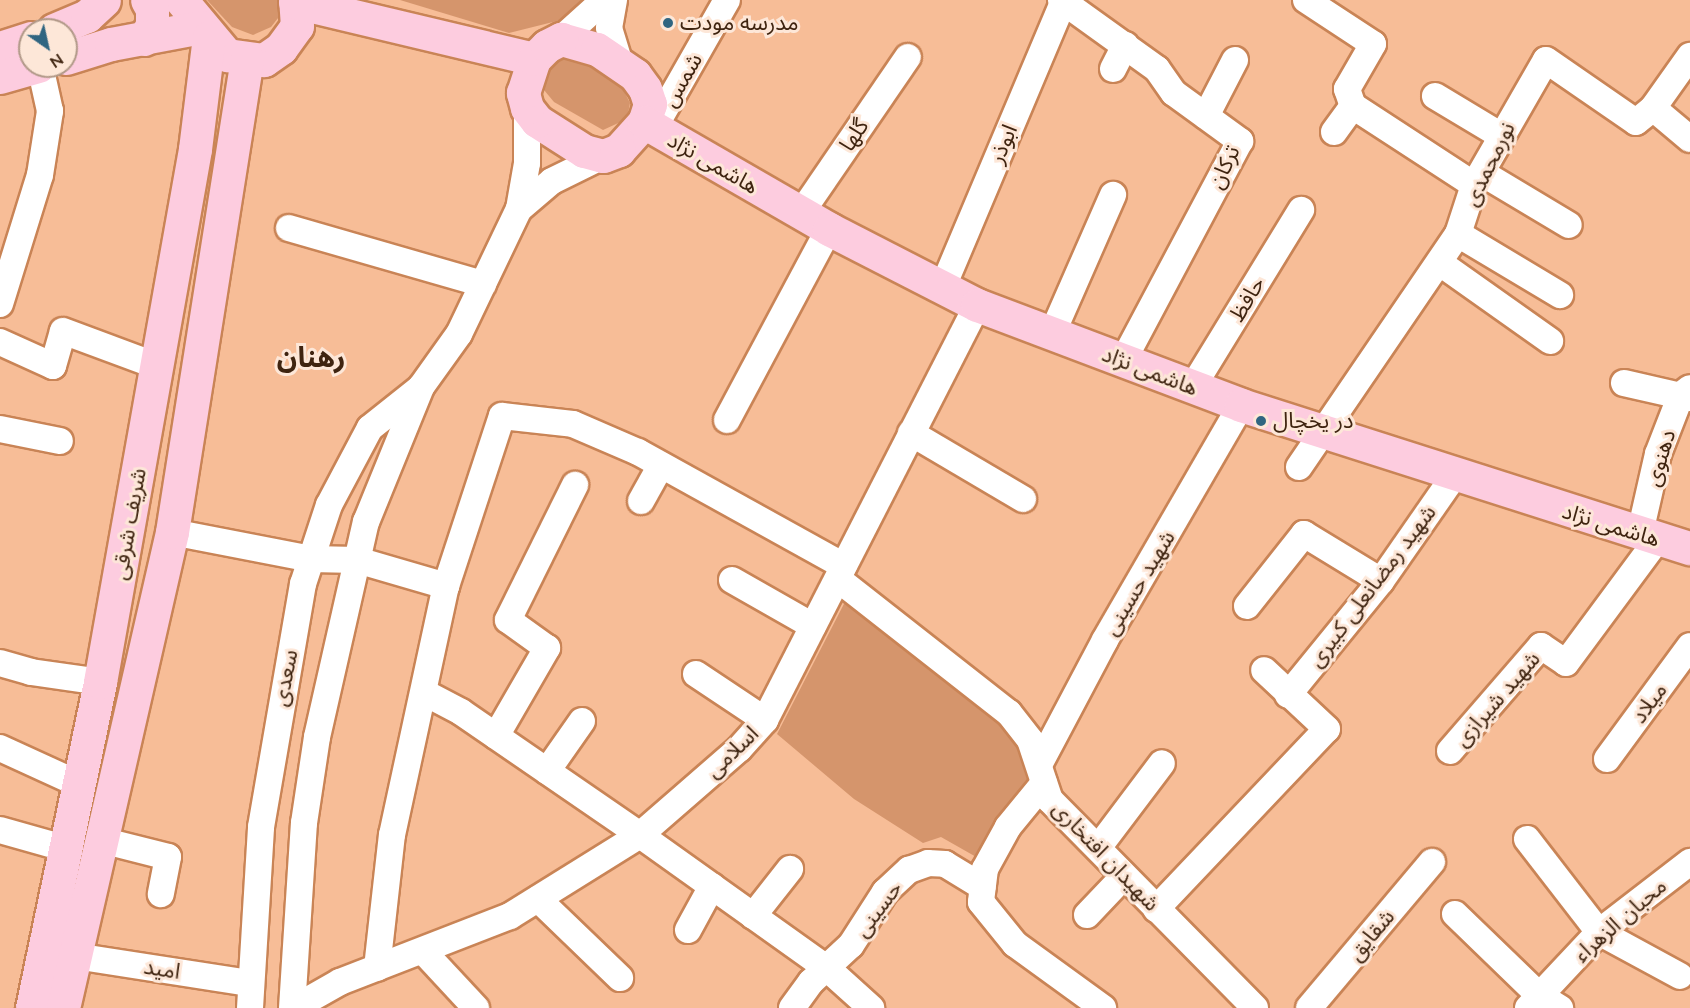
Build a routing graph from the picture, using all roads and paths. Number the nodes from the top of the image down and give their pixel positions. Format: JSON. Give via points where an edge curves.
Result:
{"nodes":[{"id":1,"x":104,"y":0,"type":"edge"},
{"id":2,"x":147,"y":0,"type":"edge"},
{"id":3,"x":181,"y":0,"type":"edge"},
{"id":4,"x":604,"y":0,"type":"edge"},
{"id":5,"x":614,"y":0,"type":"edge"},
{"id":6,"x":727,"y":0,"type":"edge"},
{"id":7,"x":1306,"y":0,"type":"edge"},
{"id":8,"x":1063,"y":1,"type":"edge"},
{"id":9,"x":296,"y":9,"type":"edge"},
{"id":10,"x":78,"y":20,"type":"edge"},
{"id":11,"x":205,"y":32,"type":"junction"},
{"id":12,"x":144,"y":39,"type":"junction"},
{"id":13,"x":561,"y":39,"type":"junction"},
{"id":14,"x":18,"y":42,"type":"edge"},
{"id":15,"x":1125,"y":45,"type":"junction"},
{"id":16,"x":0,"y":48,"type":"edge"},
{"id":17,"x":78,"y":55,"type":"edge"},
{"id":18,"x":1690,"y":56,"type":"edge"},
{"id":19,"x":908,"y":57,"type":"dead end"},
{"id":20,"x":247,"y":59,"type":"junction"},
{"id":21,"x":1235,"y":60,"type":"dead end"},
{"id":22,"x":620,"y":64,"type":"junction"},
{"id":23,"x":530,"y":68,"type":"junction"},
{"id":24,"x":1113,"y":69,"type":"dead end"},
{"id":25,"x":18,"y":72,"type":"edge"},
{"id":26,"x":0,"y":77,"type":"edge"},
{"id":27,"x":42,"y":78,"type":"edge"},
{"id":28,"x":1435,"y":96,"type":"dead end"},
{"id":29,"x":1353,"y":106,"type":"junction"},
{"id":30,"x":527,"y":108,"type":"junction"},
{"id":31,"x":1653,"y":108,"type":"junction"},
{"id":32,"x":1206,"y":116,"type":"junction"},
{"id":33,"x":649,"y":125,"type":"junction"},
{"id":34,"x":1334,"y":132,"type":"dead end"},
{"id":35,"x":1500,"y":135,"type":"junction"},
{"id":36,"x":1690,"y":139,"type":"edge"},
{"id":37,"x":603,"y":156,"type":"junction"},
{"id":38,"x":1478,"y":179,"type":"junction"},
{"id":39,"x":1113,"y":195,"type":"dead end"},
{"id":40,"x":519,"y":209,"type":"junction"},
{"id":41,"x":1301,"y":210,"type":"dead end"},
{"id":42,"x":801,"y":213,"type":"junction"},
{"id":43,"x":1569,"y":225,"type":"dead end"},
{"id":44,"x":290,"y":228,"type":"dead end"},
{"id":45,"x":829,"y":229,"type":"junction"},
{"id":46,"x":1458,"y":234,"type":"junction"},
{"id":47,"x":1440,"y":263,"type":"junction"},
{"id":48,"x":483,"y":284,"type":"junction"},
{"id":49,"x":942,"y":289,"type":"junction"},
{"id":50,"x":1560,"y":295,"type":"dead end"},
{"id":51,"x":0,"y":304,"type":"edge"},
{"id":52,"x":977,"y":304,"type":"junction"},
{"id":53,"x":1052,"y":334,"type":"junction"},
{"id":54,"x":1550,"y":341,"type":"dead end"},
{"id":55,"x":0,"y":342,"type":"edge"},
{"id":56,"x":1123,"y":362,"type":"junction"},
{"id":57,"x":157,"y":366,"type":"junction"},
{"id":58,"x":1624,"y":383,"type":"dead end"},
{"id":59,"x":421,"y":387,"type":"junction"},
{"id":60,"x":1192,"y":388,"type":"junction"},
{"id":61,"x":1687,"y":394,"type":"edge"},
{"id":62,"x":1241,"y":405,"type":"junction"},
{"id":63,"x":727,"y":420,"type":"dead end"},
{"id":64,"x":1323,"y":428,"type":"junction"},
{"id":65,"x":0,"y":429,"type":"edge"},
{"id":66,"x":912,"y":433,"type":"junction"},
{"id":67,"x":60,"y":441,"type":"dead end"},
{"id":68,"x":662,"y":465,"type":"junction"},
{"id":69,"x":1299,"y":467,"type":"dead end"},
{"id":70,"x":1454,"y":476,"type":"junction"},
{"id":71,"x":574,"y":485,"type":"dead end"},
{"id":72,"x":1023,"y":499,"type":"dead end"},
{"id":73,"x":641,"y":501,"type":"dead end"},
{"id":74,"x":172,"y":532,"type":"junction"},
{"id":75,"x":1673,"y":543,"type":"edge"},
{"id":76,"x":311,"y":559,"type":"junction"},
{"id":77,"x":357,"y":560,"type":"junction"},
{"id":78,"x":841,"y":572,"type":"junction"},
{"id":79,"x":732,"y":580,"type":"dead end"},
{"id":80,"x":1382,"y":580,"type":"junction"},
{"id":81,"x":446,"y":586,"type":"junction"},
{"id":82,"x":1247,"y":606,"type":"dead end"},
{"id":83,"x":813,"y":626,"type":"junction"},
{"id":84,"x":1690,"y":646,"type":"edge"},
{"id":85,"x":0,"y":663,"type":"edge"},
{"id":86,"x":1264,"y":670,"type":"dead end"},
{"id":87,"x":696,"y":674,"type":"dead end"},
{"id":88,"x":100,"y":682,"type":"junction"},
{"id":89,"x":425,"y":693,"type":"junction"},
{"id":90,"x":1288,"y":694,"type":"junction"},
{"id":91,"x":765,"y":720,"type":"junction"},
{"id":92,"x":582,"y":721,"type":"dead end"},
{"id":93,"x":496,"y":736,"type":"junction"},
{"id":94,"x":0,"y":748,"type":"edge"},
{"id":95,"x":1450,"y":752,"type":"dead end"},
{"id":96,"x":1607,"y":759,"type":"dead end"},
{"id":97,"x":1162,"y":763,"type":"dead end"},
{"id":98,"x":547,"y":771,"type":"junction"},
{"id":99,"x":1042,"y":773,"type":"junction"},
{"id":100,"x":81,"y":785,"type":"junction"},
{"id":101,"x":0,"y":830,"type":"edge"},
{"id":102,"x":639,"y":835,"type":"junction"},
{"id":103,"x":1527,"y":839,"type":"dead end"},
{"id":104,"x":101,"y":840,"type":"junction"},
{"id":105,"x":1098,"y":848,"type":"junction"},
{"id":106,"x":67,"y":849,"type":"junction"},
{"id":107,"x":1432,"y":862,"type":"dead end"},
{"id":108,"x":1690,"y":862,"type":"edge"},
{"id":109,"x":790,"y":869,"type":"dead end"},
{"id":110,"x":1124,"y":876,"type":"junction"},
{"id":111,"x":712,"y":886,"type":"junction"},
{"id":112,"x":983,"y":887,"type":"junction"},
{"id":113,"x":160,"y":894,"type":"dead end"},
{"id":114,"x":538,"y":899,"type":"junction"},
{"id":115,"x":1156,"y":909,"type":"junction"},
{"id":116,"x":1455,"y":914,"type":"dead end"},
{"id":117,"x":1087,"y":915,"type":"dead end"},
{"id":118,"x":753,"y":916,"type":"junction"},
{"id":119,"x":687,"y":930,"type":"dead end"},
{"id":120,"x":1599,"y":932,"type":"junction"},
{"id":121,"x":423,"y":951,"type":"junction"},
{"id":122,"x":75,"y":956,"type":"junction"},
{"id":123,"x":378,"y":968,"type":"junction"},
{"id":124,"x":829,"y":970,"type":"junction"},
{"id":125,"x":1680,"y":976,"type":"dead end"},
{"id":126,"x":620,"y":978,"type":"dead end"},
{"id":127,"x":250,"y":996,"type":"edge"},
{"id":128,"x":1542,"y":1004,"type":"edge"},
{"id":129,"x":32,"y":1008,"type":"edge"},
{"id":130,"x":63,"y":1008,"type":"edge"},
{"id":131,"x":293,"y":1008,"type":"edge"},
{"id":132,"x":476,"y":1008,"type":"edge"},
{"id":133,"x":792,"y":1008,"type":"edge"},
{"id":134,"x":871,"y":1008,"type":"edge"},
{"id":135,"x":1103,"y":1008,"type":"edge"},
{"id":136,"x":1255,"y":1008,"type":"edge"},
{"id":137,"x":1309,"y":1008,"type":"edge"}],
"edges":[{"from":1,"to":10,"type":"main road"},
{"from":2,"to":12,"type":"main road","via":[[152,9],[152,25]]},
{"from":3,"to":11,"type":"main road"},
{"from":4,"to":13,"type":"street"},
{"from":5,"to":22,"type":"street","via":[[609,28]]},
{"from":6,"to":33,"type":"street","name":"شمس"},
{"from":7,"to":29,"type":"street","via":[[1373,44],[1347,88]]},
{"from":8,"to":15,"type":"street","name":"ترکان"},
{"from":8,"to":49,"type":"street","name":"ابوذر"},
{"from":9,"to":20,"type":"main road","via":[[282,48],[264,60]]},
{"from":9,"to":23,"type":"main road"},
{"from":11,"to":12,"type":"main road"},
{"from":11,"to":20,"type":"main road","via":[[227,55]]},
{"from":11,"to":57,"type":"main road","name":"شریف شرقی","via":[[195,149]]},
{"from":12,"to":17,"type":"main road"},
{"from":13,"to":22,"type":"main road","via":[[597,48]]},
{"from":13,"to":23,"type":"main road","via":[[547,46]]},
{"from":14,"to":16,"type":"main road"},
{"from":15,"to":24,"type":"street"},
{"from":15,"to":32,"type":"street","name":"ترکان","via":[[1157,69],[1174,93]]},
{"from":18,"to":31,"type":"street"},
{"from":19,"to":42,"type":"street","name":"گلها"},
{"from":20,"to":74,"type":"main road","name":"شریف شرقی"},
{"from":21,"to":32,"type":"street"},
{"from":22,"to":33,"type":"main road","via":[[645,89],[650,104]]},
{"from":23,"to":30,"type":"main road","via":[[523,93]]},
{"from":25,"to":26,"type":"main road"},
{"from":27,"to":51,"type":"street","via":[[50,111],[40,175]]},
{"from":28,"to":35,"type":"street"},
{"from":29,"to":34,"type":"street"},
{"from":29,"to":38,"type":"street"},
{"from":30,"to":37,"type":"main road","via":[[537,122],[561,138]]},
{"from":30,"to":40,"type":"street","via":[[527,163]]},
{"from":31,"to":35,"type":"street","name":"نورمحمدی","via":[[1636,122],[1546,60]]},
{"from":31,"to":36,"type":"street"},
{"from":32,"to":56,"type":"street","name":"ترکان","via":[[1240,141]]},
{"from":33,"to":37,"type":"main road","via":[[619,150]]},
{"from":33,"to":42,"type":"main road","name":"هاشمی نژاد"},
{"from":35,"to":38,"type":"street","name":"نورمحمدی"},
{"from":37,"to":40,"type":"street","via":[[552,181]]},
{"from":38,"to":43,"type":"street"},
{"from":38,"to":46,"type":"street","name":"نورمحمدی"},
{"from":39,"to":53,"type":"street"},
{"from":40,"to":48,"type":"street","name":"سعدی"},
{"from":41,"to":60,"type":"street","name":"حافظ"},
{"from":42,"to":45,"type":"main road","name":"هاشمی نژاد"},
{"from":44,"to":48,"type":"street"},
{"from":45,"to":49,"type":"main road","name":"هاشمی نژاد"},
{"from":45,"to":63,"type":"street"},
{"from":46,"to":47,"type":"street","name":"نورمحمدی"},
{"from":46,"to":50,"type":"street"},
{"from":47,"to":54,"type":"street"},
{"from":47,"to":64,"type":"street","name":"نورمحمدی"},
{"from":48,"to":59,"type":"street","name":"سعدی","via":[[459,334]]},
{"from":49,"to":52,"type":"main road","name":"هاشمی نژاد"},
{"from":52,"to":53,"type":"main road","name":"هاشمی نژاد"},
{"from":52,"to":66,"type":"street","name":"اسلامی"},
{"from":53,"to":56,"type":"main road","name":"هاشمی نژاد"},
{"from":55,"to":57,"type":"street","via":[[53,366],[63,332]]},
{"from":56,"to":60,"type":"main road","name":"هاشمی نژاد"},
{"from":57,"to":88,"type":"main road","name":"شریف شرقی"},
{"from":58,"to":61,"type":"street"},
{"from":59,"to":76,"type":"street","name":"سعدی","via":[[370,428],[330,505]]},
{"from":59,"to":77,"type":"street","name":"سعدی","via":[[366,522]]},
{"from":60,"to":62,"type":"main road","name":"هاشمی نژاد"},
{"from":61,"to":75,"type":"street","name":"دهنوی","via":[[1658,454]]},
{"from":62,"to":64,"type":"main road","name":"هاشمی نژاد"},
{"from":62,"to":99,"type":"street","name":"شهید حسینی","via":[[1105,640]]},
{"from":64,"to":69,"type":"street","name":"نورمحمدی"},
{"from":64,"to":70,"type":"main road","name":"هاشمی نژاد"},
{"from":65,"to":67,"type":"street"},
{"from":66,"to":72,"type":"street"},
{"from":66,"to":78,"type":"street","name":"اسلامی"},
{"from":68,"to":73,"type":"street"},
{"from":68,"to":78,"type":"street","name":"شهیدان افتخاری"},
{"from":68,"to":81,"type":"street","name":"شهیدان افتخاری","via":[[573,424],[502,416]]},
{"from":70,"to":75,"type":"main road","name":"هاشمی نژاد"},
{"from":70,"to":80,"type":"street","name":"شهید رمضانعلی کبیری"},
{"from":71,"to":93,"type":"street","via":[[508,620],[547,648]]},
{"from":74,"to":76,"type":"street"},
{"from":74,"to":104,"type":"main road","name":"شریف شرقی"},
{"from":75,"to":95,"type":"street","name":"شهید شیرازی","via":[[1566,663],[1541,646]]},
{"from":76,"to":77,"type":"street"},
{"from":76,"to":127,"type":"street","name":"سعدی","via":[[282,697],[261,827]]},
{"from":77,"to":81,"type":"street"},
{"from":77,"to":131,"type":"street","name":"سعدی","via":[[317,737],[304,823]]},
{"from":78,"to":83,"type":"street","name":"اسلامی"},
{"from":78,"to":99,"type":"street","name":"شهیدان افتخاری","via":[[1009,713],[1030,740]]},
{"from":79,"to":83,"type":"street"},
{"from":80,"to":82,"type":"street","via":[[1304,534]]},
{"from":80,"to":90,"type":"street","name":"شهید رمضانعلی کبیری"},
{"from":81,"to":89,"type":"street"},
{"from":83,"to":91,"type":"street","name":"اسلامی"},
{"from":84,"to":96,"type":"street","name":"میلاد"},
{"from":85,"to":88,"type":"street","via":[[31,672]]},
{"from":86,"to":90,"type":"street"},
{"from":87,"to":91,"type":"street"},
{"from":88,"to":100,"type":"main road","name":"شریف شرقی"},
{"from":89,"to":93,"type":"street"},
{"from":89,"to":123,"type":"street","via":[[393,835]]},
{"from":90,"to":115,"type":"street","via":[[1327,729]]},
{"from":91,"to":102,"type":"street","name":"اسلامی","via":[[739,749]]},
{"from":92,"to":98,"type":"street"},
{"from":93,"to":98,"type":"street"},
{"from":94,"to":100,"type":"street"},
{"from":97,"to":105,"type":"street"},
{"from":98,"to":102,"type":"street"},
{"from":99,"to":105,"type":"street","name":"شهیدان افتخاری","via":[[1050,800]]},
{"from":99,"to":112,"type":"street","via":[[985,869]]},
{"from":100,"to":106,"type":"main road","name":"شریف شرقی"},
{"from":101,"to":106,"type":"street"},
{"from":102,"to":111,"type":"street"},
{"from":102,"to":114,"type":"street","name":"اسلامی"},
{"from":103,"to":120,"type":"street"},
{"from":104,"to":113,"type":"street","via":[[168,857]]},
{"from":104,"to":122,"type":"main road","name":"شریف شرقی"},
{"from":105,"to":110,"type":"street","name":"شهیدان افتخاری"},
{"from":106,"to":129,"type":"main road","name":"شریف شرقی"},
{"from":107,"to":137,"type":"street","name":"شقایق"},
{"from":108,"to":120,"type":"street","name":"محبان الزهراء"},
{"from":109,"to":118,"type":"street"},
{"from":110,"to":115,"type":"street","name":"شهیدان افتخاری"},
{"from":110,"to":117,"type":"street"},
{"from":111,"to":118,"type":"street"},
{"from":111,"to":119,"type":"street"},
{"from":112,"to":124,"type":"street","name":"حسینی","via":[[945,864],[928,863],[909,870],[885,892],[851,945]]},
{"from":112,"to":135,"type":"street","via":[[981,902],[1015,944]]},
{"from":114,"to":121,"type":"street","name":"اسلامی","via":[[510,916]]},
{"from":114,"to":126,"type":"street"},
{"from":115,"to":136,"type":"street","name":"شهیدان افتخاری"},
{"from":116,"to":128,"type":"street"},
{"from":118,"to":124,"type":"street"},
{"from":120,"to":125,"type":"street"},
{"from":120,"to":128,"type":"street","name":"محبان الزهراء"},
{"from":121,"to":123,"type":"street","name":"اسلامی"},
{"from":121,"to":132,"type":"street"},
{"from":122,"to":127,"type":"street","name":"امید"},
{"from":122,"to":130,"type":"main road","name":"شریف شرقی"},
{"from":123,"to":131,"type":"street","name":"اسلامی","via":[[340,982]]},
{"from":124,"to":133,"type":"street","name":"حسینی","via":[[811,982]]},
{"from":124,"to":134,"type":"street"}]}
